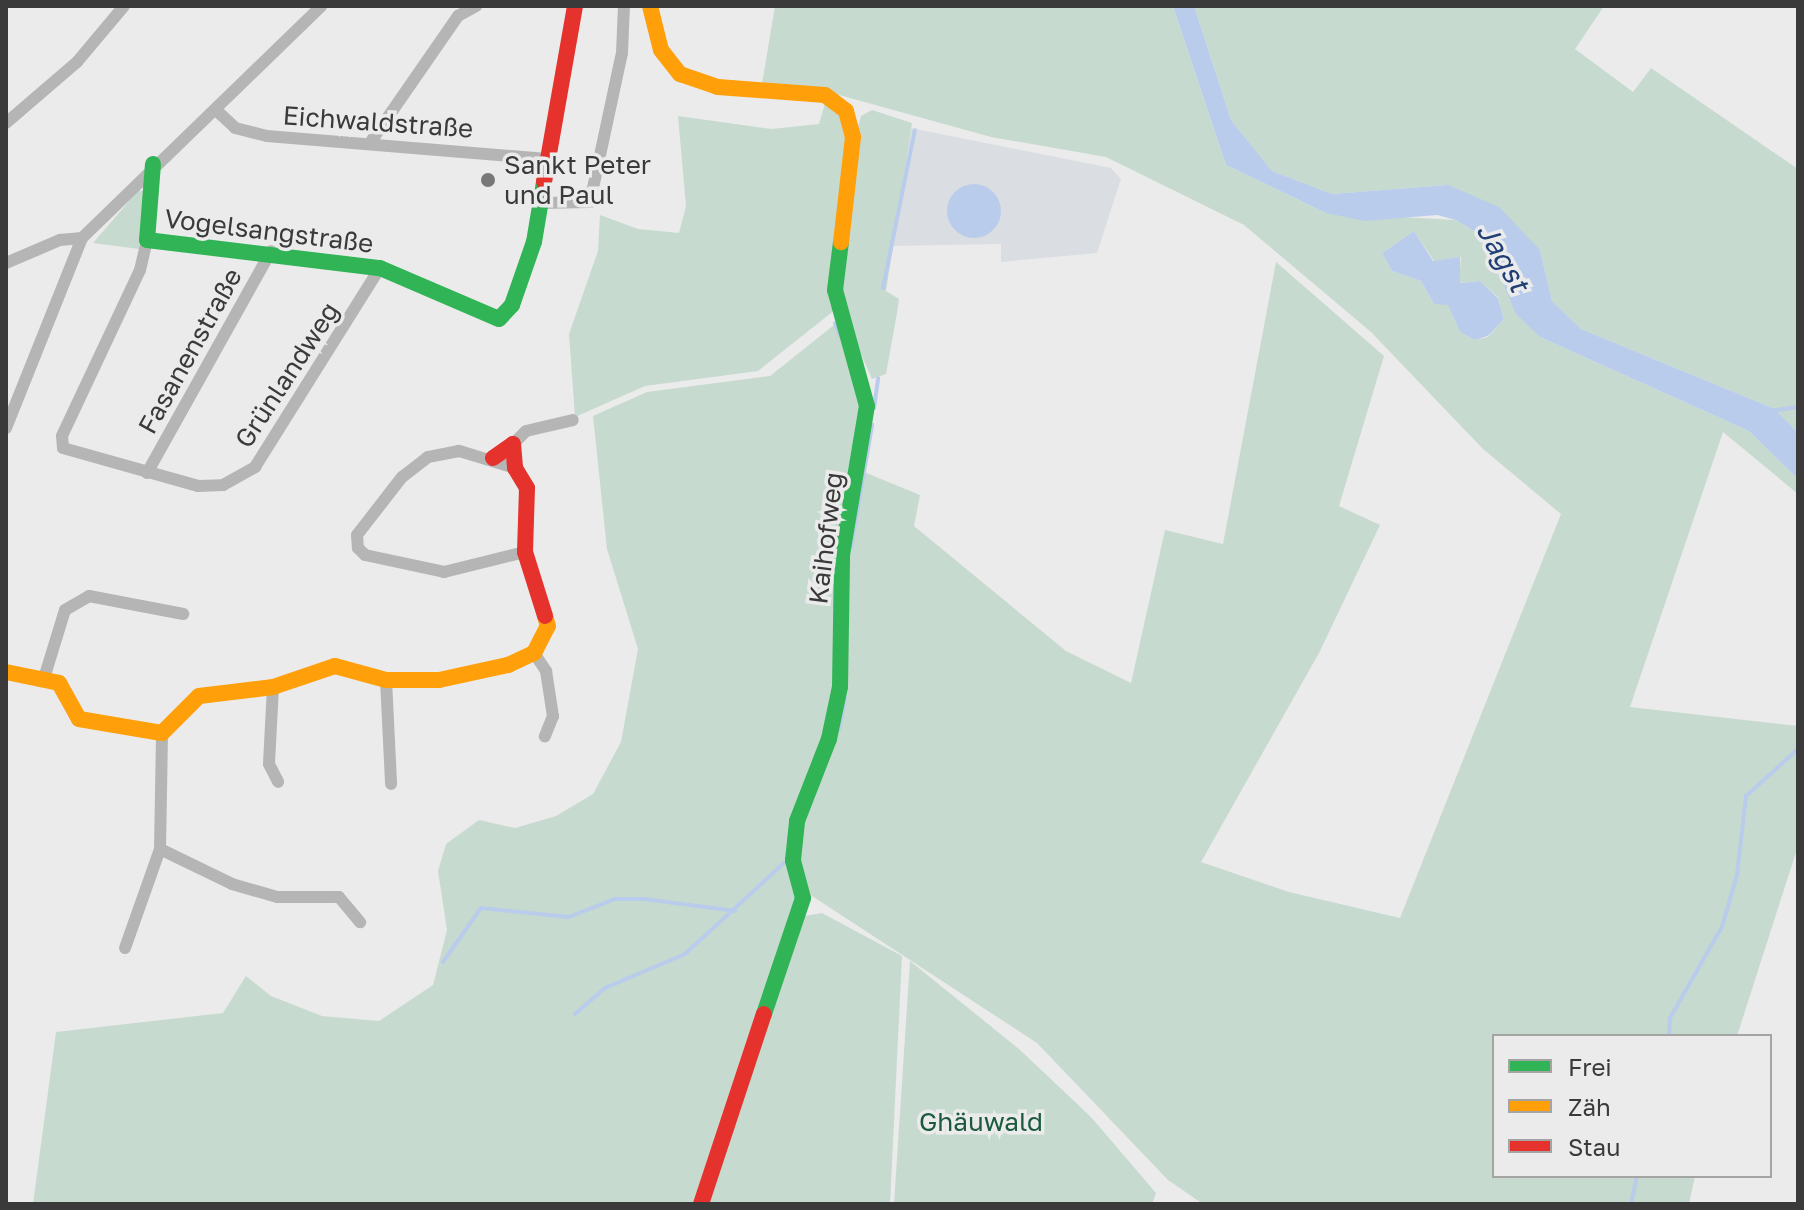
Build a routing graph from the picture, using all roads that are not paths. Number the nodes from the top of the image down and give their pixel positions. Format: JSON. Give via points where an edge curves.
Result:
{"nodes":[{"id":1,"x":124,"y":6,"type":"edge"},
{"id":2,"x":321,"y":6,"type":"edge"},
{"id":3,"x":476,"y":6,"type":"edge"},
{"id":4,"x":575,"y":6,"type":"edge"},
{"id":5,"x":624,"y":6,"type":"edge"},
{"id":6,"x":650,"y":6,"type":"edge"},
{"id":7,"x":216,"y":110,"type":"junction"},
{"id":8,"x":6,"y":123,"type":"edge"},
{"id":9,"x":370,"y":143,"type":"junction"},
{"id":10,"x":544,"y":159,"type":"junction"},
{"id":11,"x":153,"y":164,"type":"junction"},
{"id":12,"x":540,"y":203,"type":"junction"},
{"id":13,"x":82,"y":238,"type":"junction"},
{"id":14,"x":147,"y":240,"type":"junction"},
{"id":15,"x":271,"y":251,"type":"junction"},
{"id":16,"x":6,"y":263,"type":"edge"},
{"id":17,"x":380,"y":268,"type":"junction"},
{"id":18,"x":573,"y":420,"type":"dead end"},
{"id":19,"x":6,"y":428,"type":"edge"},
{"id":20,"x":513,"y":444,"type":"junction"},
{"id":21,"x":493,"y":458,"type":"junction"},
{"id":22,"x":515,"y":468,"type":"junction"},
{"id":23,"x":147,"y":473,"type":"junction"},
{"id":24,"x":525,"y":552,"type":"junction"},
{"id":25,"x":183,"y":614,"type":"dead end"},
{"id":26,"x":534,"y":653,"type":"junction"},
{"id":27,"x":6,"y":672,"type":"edge"},
{"id":28,"x":45,"y":675,"type":"junction"},
{"id":29,"x":386,"y":680,"type":"junction"},
{"id":30,"x":273,"y":687,"type":"junction"},
{"id":31,"x":162,"y":733,"type":"junction"},
{"id":32,"x":545,"y":736,"type":"dead end"},
{"id":33,"x":278,"y":782,"type":"dead end"},
{"id":34,"x":391,"y":784,"type":"dead end"},
{"id":35,"x":160,"y":849,"type":"junction"},
{"id":36,"x":360,"y":922,"type":"dead end"},
{"id":37,"x":125,"y":948,"type":"dead end"},
{"id":38,"x":701,"y":1204,"type":"edge"}],
"edges":[{"from":1,"to":8,"type":"street","via":[[77,62]]},
{"from":2,"to":7,"type":"street"},
{"from":3,"to":9,"type":"street","via":[[458,16]]},
{"from":4,"to":10,"type":"street"},
{"from":5,"to":12,"type":"street","via":[[622,53],[590,202]]},
{"from":6,"to":38,"type":"street","name":"Kaihofweg","via":[[661,50],[680,74],[718,87],[825,95],[846,111],[853,137],[835,290],[867,406],[842,555],[840,687],[829,739],[797,821],[793,860],[803,898]]},
{"from":7,"to":9,"type":"street","name":"Eichwaldstraße","via":[[235,128],[267,136]]},
{"from":7,"to":11,"type":"street"},
{"from":9,"to":10,"type":"street","name":"Eichwaldstraße"},
{"from":10,"to":12,"type":"street"},
{"from":11,"to":13,"type":"street"},
{"from":11,"to":14,"type":"street","name":"Vogelsangstraße"},
{"from":12,"to":17,"type":"street","name":"Vogelsangstraße","via":[[512,305],[499,319]]},
{"from":13,"to":16,"type":"street","via":[[60,240]]},
{"from":13,"to":19,"type":"street"},
{"from":14,"to":15,"type":"street","name":"Vogelsangstraße"},
{"from":14,"to":23,"type":"street","name":"Grünlandweg","via":[[140,270],[62,436],[63,448],[72,453]]},
{"from":15,"to":17,"type":"street","name":"Vogelsangstraße"},
{"from":15,"to":23,"type":"street","name":"Fasanenstraße"},
{"from":17,"to":23,"type":"street","name":"Grünlandweg","via":[[255,467],[223,485],[198,486]]},
{"from":18,"to":20,"type":"street","via":[[526,431]]},
{"from":20,"to":21,"type":"street"},
{"from":20,"to":22,"type":"street"},
{"from":21,"to":22,"type":"street"},
{"from":21,"to":24,"type":"street","via":[[459,451],[428,457],[402,477],[357,535],[358,548],[365,555],[444,572]]},
{"from":22,"to":24,"type":"street","via":[[527,488]]},
{"from":24,"to":26,"type":"street","via":[[548,626]]},
{"from":25,"to":28,"type":"street","via":[[89,596],[65,610]]},
{"from":26,"to":29,"type":"street","via":[[508,665],[439,680]]},
{"from":26,"to":32,"type":"street","via":[[546,671],[553,716]]},
{"from":27,"to":28,"type":"street"},
{"from":28,"to":31,"type":"street","via":[[59,683],[79,719]]},
{"from":29,"to":30,"type":"street","via":[[335,666]]},
{"from":29,"to":34,"type":"street"},
{"from":30,"to":31,"type":"street","via":[[199,696]]},
{"from":30,"to":33,"type":"street","via":[[269,764]]},
{"from":31,"to":35,"type":"street"},
{"from":35,"to":36,"type":"street","via":[[232,884],[277,897],[339,897]]},
{"from":35,"to":37,"type":"street"}]}
